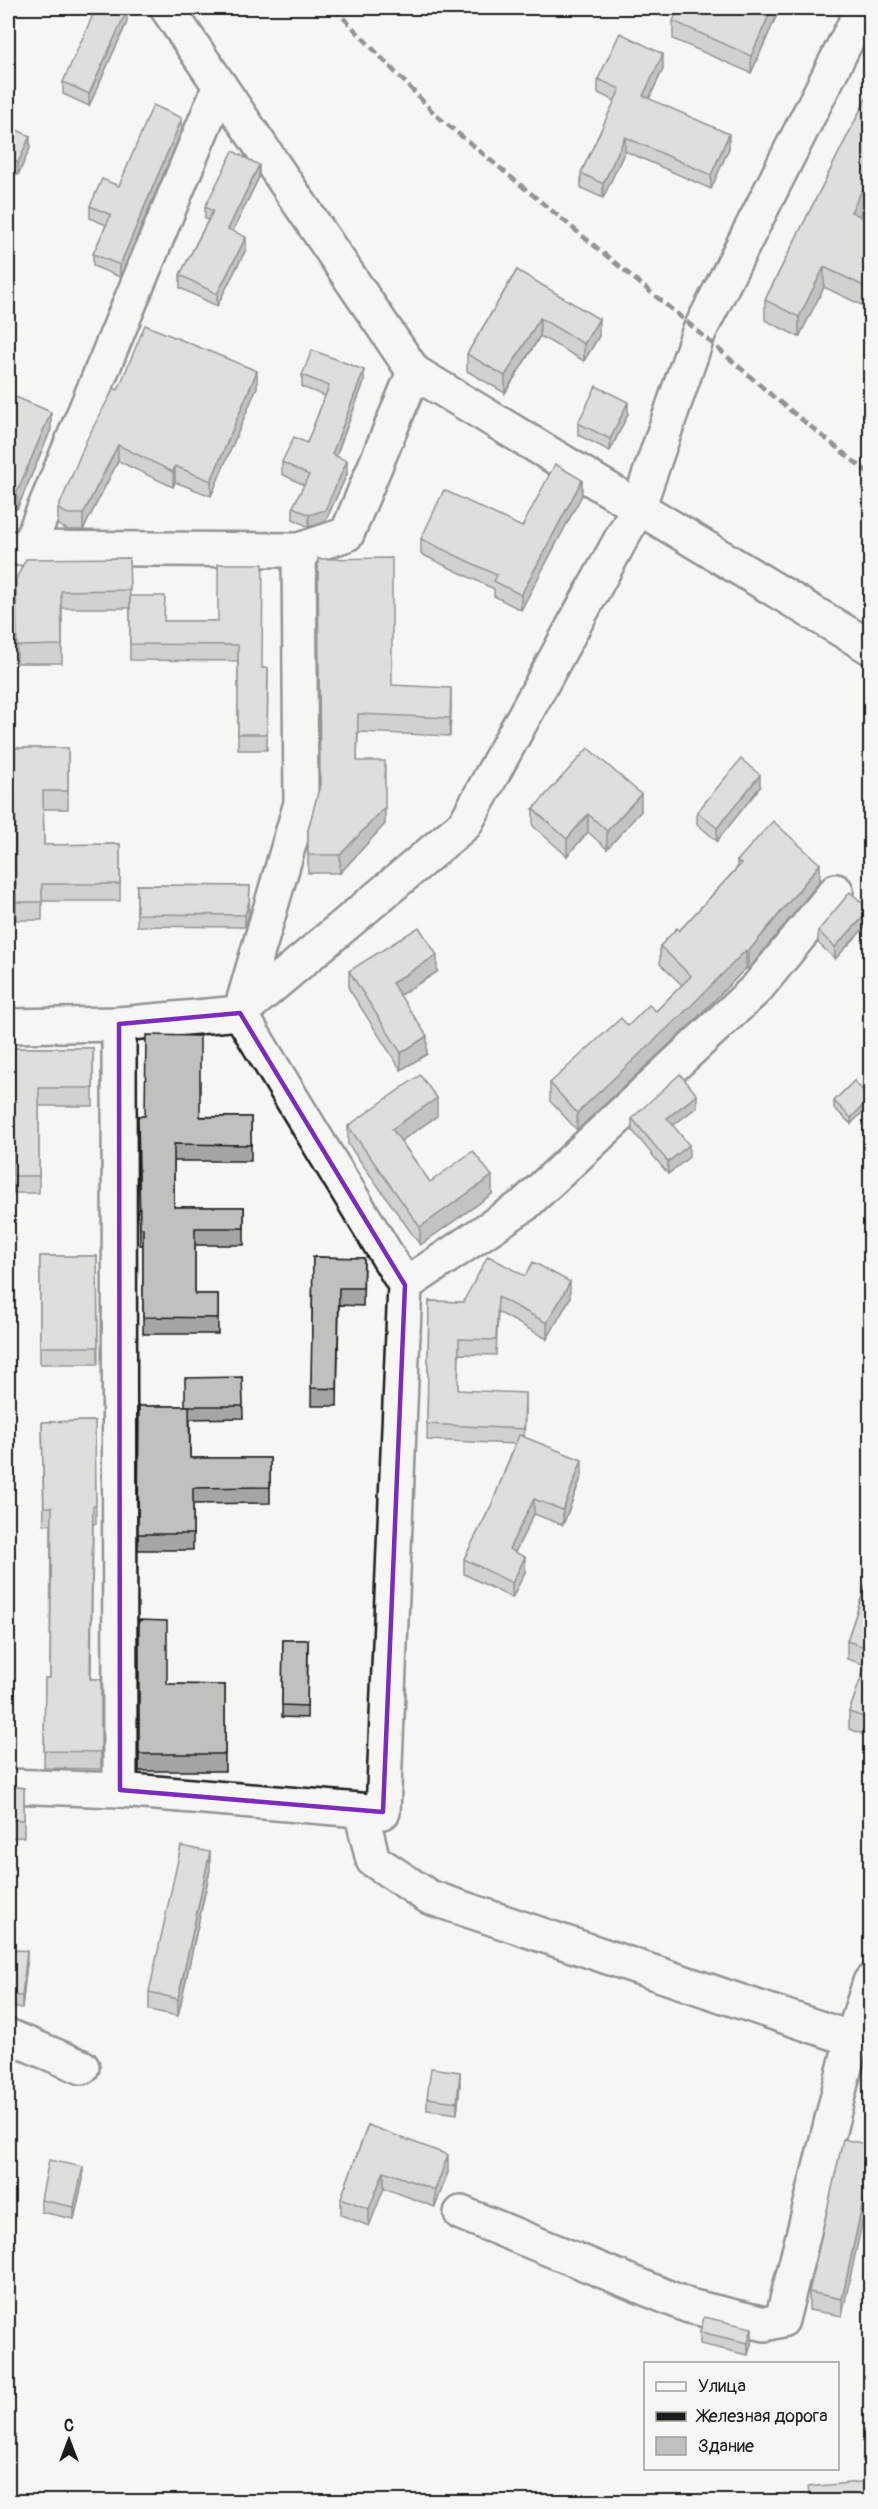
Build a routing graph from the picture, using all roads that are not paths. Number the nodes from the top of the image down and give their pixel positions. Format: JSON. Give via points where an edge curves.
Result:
{"nodes":[{"id":1,"x":166,"y":8,"type":"edge"},
{"id":2,"x":863,"y":8,"type":"edge"},
{"id":3,"x":220,"y":86,"type":"junction"},
{"id":4,"x":414,"y":372,"type":"junction"},
{"id":5,"x":638,"y":508,"type":"junction"},
{"id":6,"x":18,"y":548,"type":"edge"},
{"id":7,"x":299,"y":550,"type":"junction"},
{"id":8,"x":870,"y":647,"type":"edge"},
{"id":9,"x":836,"y":891,"type":"dead end"},
{"id":10,"x":240,"y":1013,"type":"junction"},
{"id":11,"x":119,"y":1024,"type":"junction"},
{"id":12,"x":8,"y":1026,"type":"edge"},
{"id":13,"x":405,"y":1285,"type":"junction"},
{"id":14,"x":8,"y":1786,"type":"edge"},
{"id":15,"x":120,"y":1790,"type":"junction"},
{"id":16,"x":361,"y":1811,"type":"junction"},
{"id":17,"x":870,"y":1982,"type":"edge"},
{"id":18,"x":8,"y":2036,"type":"edge"},
{"id":19,"x":852,"y":2039,"type":"junction"},
{"id":20,"x":82,"y":2067,"type":"dead end"},
{"id":21,"x":461,"y":2213,"type":"dead end"}],
"edges":[{"from":1,"to":3,"type":"street"},
{"from":2,"to":5,"type":"street","via":[[699,332]]},
{"from":3,"to":4,"type":"street"},
{"from":3,"to":6,"type":"street"},
{"from":4,"to":5,"type":"street"},
{"from":4,"to":7,"type":"street","via":[[347,534]]},
{"from":5,"to":8,"type":"street"},
{"from":5,"to":10,"type":"street","via":[[465,824]]},
{"from":6,"to":7,"type":"street"},
{"from":7,"to":10,"type":"street","via":[[301,803]]},
{"from":9,"to":13,"type":"street","via":[[757,988],[532,1197]]},
{"from":10,"to":11,"type":"street"},
{"from":10,"to":13,"type":"street"},
{"from":11,"to":12,"type":"street"},
{"from":11,"to":15,"type":"street"},
{"from":13,"to":16,"type":"street","via":[[383,1812]]},
{"from":14,"to":15,"type":"street"},
{"from":15,"to":16,"type":"street"},
{"from":16,"to":19,"type":"street","via":[[373,1860],[429,1897]]},
{"from":17,"to":19,"type":"street"},
{"from":18,"to":20,"type":"street"},
{"from":19,"to":21,"type":"street","via":[[782,2320],[765,2324],[689,2306]]}]}
